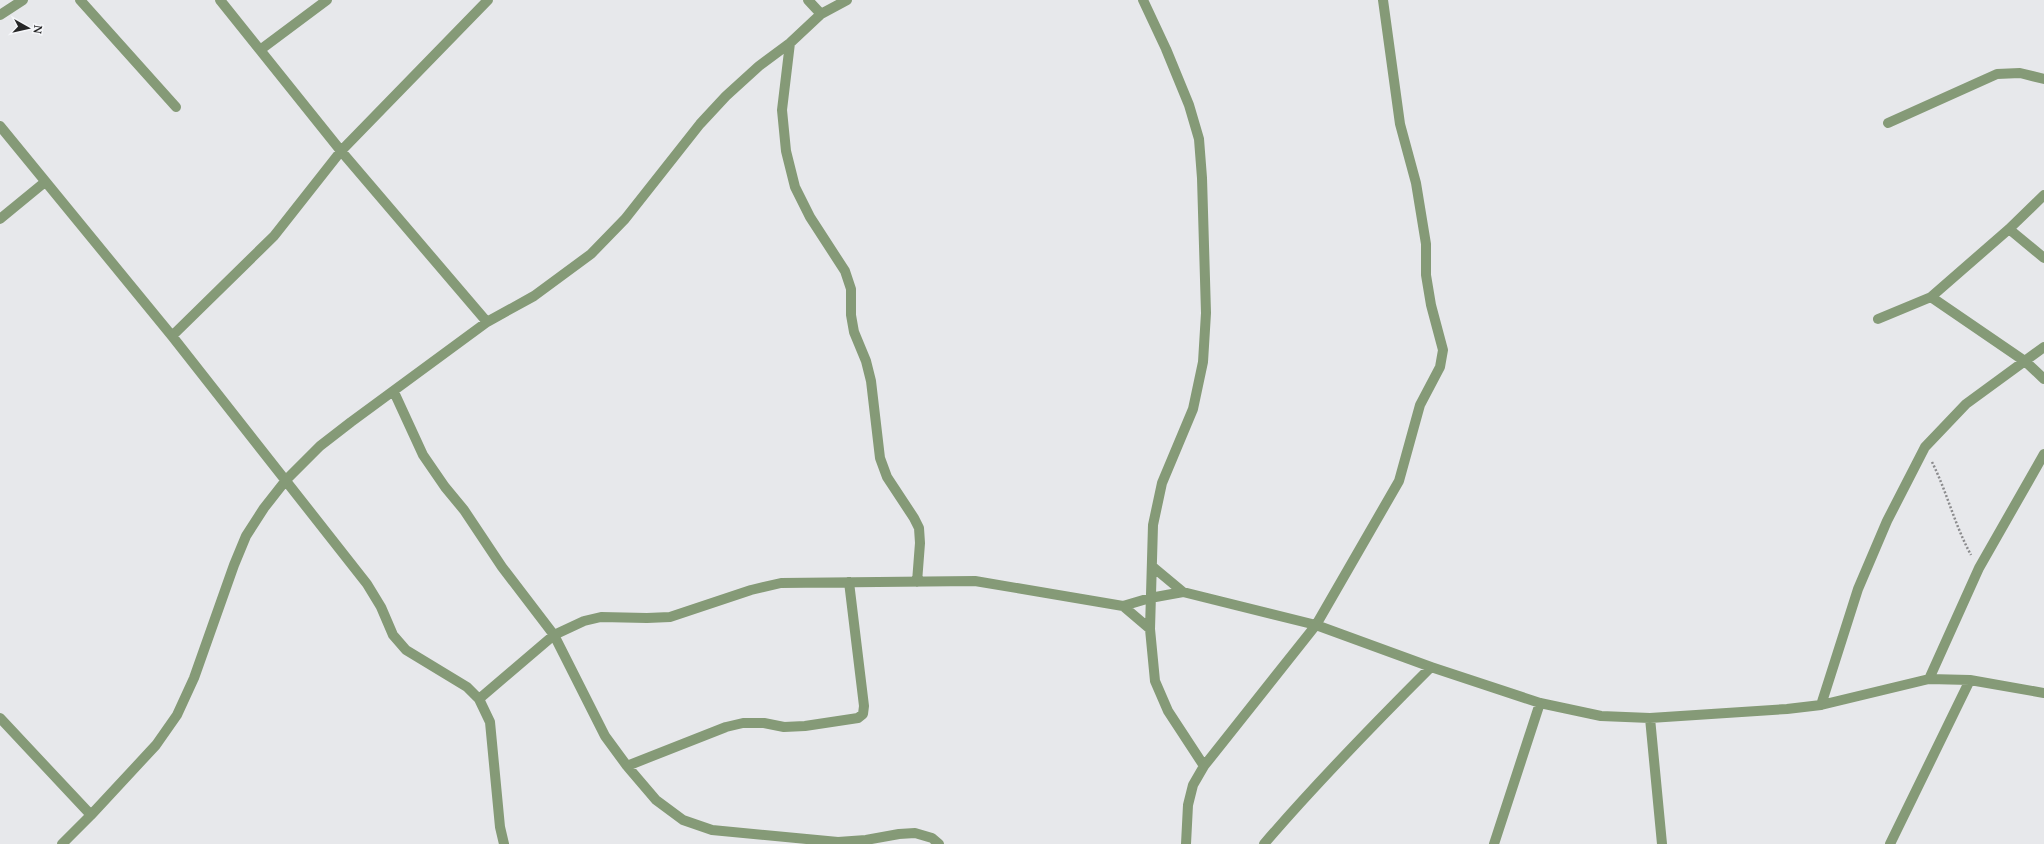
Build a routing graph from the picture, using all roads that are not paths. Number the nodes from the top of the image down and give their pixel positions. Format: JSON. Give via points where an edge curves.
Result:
{"nodes":[{"id":1,"x":23,"y":0,"type":"edge"},
{"id":2,"x":80,"y":0,"type":"edge"},
{"id":3,"x":220,"y":0,"type":"edge"},
{"id":4,"x":327,"y":0,"type":"edge"},
{"id":5,"x":488,"y":0,"type":"edge"},
{"id":6,"x":808,"y":0,"type":"edge"},
{"id":7,"x":847,"y":0,"type":"edge"},
{"id":8,"x":1143,"y":0,"type":"edge"},
{"id":9,"x":1383,"y":0,"type":"edge"},
{"id":10,"x":821,"y":14,"type":"junction"},
{"id":11,"x":0,"y":15,"type":"edge"},
{"id":12,"x":790,"y":43,"type":"junction"},
{"id":13,"x":260,"y":50,"type":"junction"},
{"id":14,"x":2044,"y":79,"type":"edge"},
{"id":15,"x":176,"y":107,"type":"dead end"},
{"id":16,"x":1888,"y":123,"type":"dead end"},
{"id":17,"x":0,"y":126,"type":"edge"},
{"id":18,"x":341,"y":151,"type":"junction"},
{"id":19,"x":45,"y":182,"type":"junction"},
{"id":20,"x":2044,"y":195,"type":"edge"},
{"id":21,"x":0,"y":219,"type":"edge"},
{"id":22,"x":2009,"y":229,"type":"junction"},
{"id":23,"x":2044,"y":258,"type":"edge"},
{"id":24,"x":1931,"y":297,"type":"junction"},
{"id":25,"x":1878,"y":319,"type":"dead end"},
{"id":26,"x":487,"y":322,"type":"junction"},
{"id":27,"x":172,"y":336,"type":"junction"},
{"id":28,"x":2044,"y":347,"type":"edge"},
{"id":29,"x":2026,"y":362,"type":"junction"},
{"id":30,"x":2044,"y":379,"type":"edge"},
{"id":31,"x":394,"y":392,"type":"junction"},
{"id":32,"x":2044,"y":454,"type":"edge"},
{"id":33,"x":286,"y":480,"type":"junction"},
{"id":34,"x":1153,"y":567,"type":"junction"},
{"id":35,"x":849,"y":582,"type":"junction"},
{"id":36,"x":917,"y":582,"type":"junction"},
{"id":37,"x":1183,"y":592,"type":"junction"},
{"id":38,"x":1150,"y":598,"type":"junction"},
{"id":39,"x":1123,"y":606,"type":"junction"},
{"id":40,"x":1316,"y":625,"type":"junction"},
{"id":41,"x":1150,"y":629,"type":"junction"},
{"id":42,"x":554,"y":635,"type":"junction"},
{"id":43,"x":1431,"y":667,"type":"junction"},
{"id":44,"x":1929,"y":679,"type":"junction"},
{"id":45,"x":1970,"y":680,"type":"junction"},
{"id":46,"x":2043,"y":691,"type":"edge"},
{"id":47,"x":479,"y":699,"type":"junction"},
{"id":48,"x":1540,"y":702,"type":"junction"},
{"id":49,"x":1821,"y":705,"type":"junction"},
{"id":50,"x":0,"y":718,"type":"edge"},
{"id":51,"x":1650,"y":718,"type":"junction"},
{"id":52,"x":627,"y":766,"type":"junction"},
{"id":53,"x":1204,"y":766,"type":"junction"},
{"id":54,"x":91,"y":815,"type":"junction"},
{"id":55,"x":62,"y":844,"type":"edge"},
{"id":56,"x":504,"y":844,"type":"edge"},
{"id":57,"x":939,"y":844,"type":"edge"},
{"id":58,"x":1186,"y":844,"type":"edge"},
{"id":59,"x":1264,"y":844,"type":"edge"},
{"id":60,"x":1494,"y":844,"type":"edge"},
{"id":61,"x":1662,"y":844,"type":"edge"},
{"id":62,"x":1890,"y":844,"type":"edge"}],
"edges":[{"from":1,"to":11,"type":"street"},
{"from":2,"to":15,"type":"street"},
{"from":3,"to":13,"type":"street"},
{"from":4,"to":13,"type":"street"},
{"from":5,"to":18,"type":"street"},
{"from":6,"to":10,"type":"street"},
{"from":7,"to":10,"type":"street"},
{"from":8,"to":34,"type":"street","via":[[1186,98],[1199,139],[1206,313],[1203,362],[1192,409],[1162,483],[1154,518]]},
{"from":9,"to":40,"type":"street","via":[[1400,124],[1416,183],[1426,244],[1426,275],[1443,350],[1440,367],[1420,405],[1399,481]]},
{"from":10,"to":12,"type":"street"},
{"from":12,"to":26,"type":"street","via":[[759,66],[726,96],[700,124],[625,219],[591,254],[534,296]]},
{"from":12,"to":36,"type":"street","via":[[782,110],[786,151],[795,187],[828,248],[845,271],[850,289],[854,332],[871,381],[880,458],[887,477],[919,528]]},
{"from":13,"to":18,"type":"street"},
{"from":14,"to":16,"type":"street","via":[[2020,73],[1997,74]]},
{"from":17,"to":19,"type":"street"},
{"from":18,"to":26,"type":"street"},
{"from":18,"to":27,"type":"street","via":[[274,236]]},
{"from":19,"to":21,"type":"street"},
{"from":19,"to":27,"type":"street"},
{"from":20,"to":22,"type":"street"},
{"from":22,"to":23,"type":"street"},
{"from":22,"to":24,"type":"street"},
{"from":24,"to":25,"type":"street"},
{"from":24,"to":29,"type":"street"},
{"from":26,"to":31,"type":"street"},
{"from":27,"to":33,"type":"street"},
{"from":28,"to":29,"type":"street"},
{"from":29,"to":30,"type":"street"},
{"from":29,"to":49,"type":"street","via":[[1966,404],[1926,447],[1887,521],[1858,589]]},
{"from":31,"to":33,"type":"street","via":[[320,446]]},
{"from":31,"to":42,"type":"street","via":[[423,455],[502,567]]},
{"from":32,"to":44,"type":"street","via":[[1979,568]]},
{"from":33,"to":47,"type":"street","via":[[367,584],[381,607],[393,635],[406,650],[468,687]]},
{"from":33,"to":54,"type":"street","via":[[246,536],[194,678],[177,715],[156,745]]},
{"from":34,"to":37,"type":"street"},
{"from":34,"to":38,"type":"street"},
{"from":35,"to":36,"type":"street"},
{"from":35,"to":42,"type":"street","via":[[780,583],[670,617],[601,617],[584,621]]},
{"from":35,"to":52,"type":"street","via":[[863,714],[858,718],[805,726],[784,727],[764,723],[743,723],[726,727]]},
{"from":36,"to":39,"type":"street","via":[[975,581]]},
{"from":37,"to":38,"type":"street"},
{"from":37,"to":40,"type":"street"},
{"from":38,"to":39,"type":"street"},
{"from":38,"to":41,"type":"street"},
{"from":39,"to":41,"type":"street"},
{"from":40,"to":43,"type":"street"},
{"from":40,"to":53,"type":"street"},
{"from":41,"to":53,"type":"street","via":[[1155,681],[1168,710]]},
{"from":42,"to":47,"type":"street"},
{"from":42,"to":52,"type":"street","via":[[605,736]]},
{"from":43,"to":48,"type":"street"},
{"from":43,"to":59,"type":"street","via":[[1349,749]]},
{"from":44,"to":45,"type":"street"},
{"from":44,"to":49,"type":"street"},
{"from":45,"to":46,"type":"street"},
{"from":45,"to":62,"type":"street"},
{"from":47,"to":56,"type":"street","via":[[490,722],[500,827]]},
{"from":48,"to":51,"type":"street","via":[[1601,716]]},
{"from":48,"to":60,"type":"street"},
{"from":49,"to":51,"type":"street"},
{"from":50,"to":54,"type":"street"},
{"from":51,"to":61,"type":"street"},
{"from":52,"to":57,"type":"street","via":[[661,804],[683,820],[712,830],[838,842],[916,833],[932,838]]},
{"from":53,"to":58,"type":"street","via":[[1193,785],[1188,805]]},
{"from":54,"to":55,"type":"street"}]}
